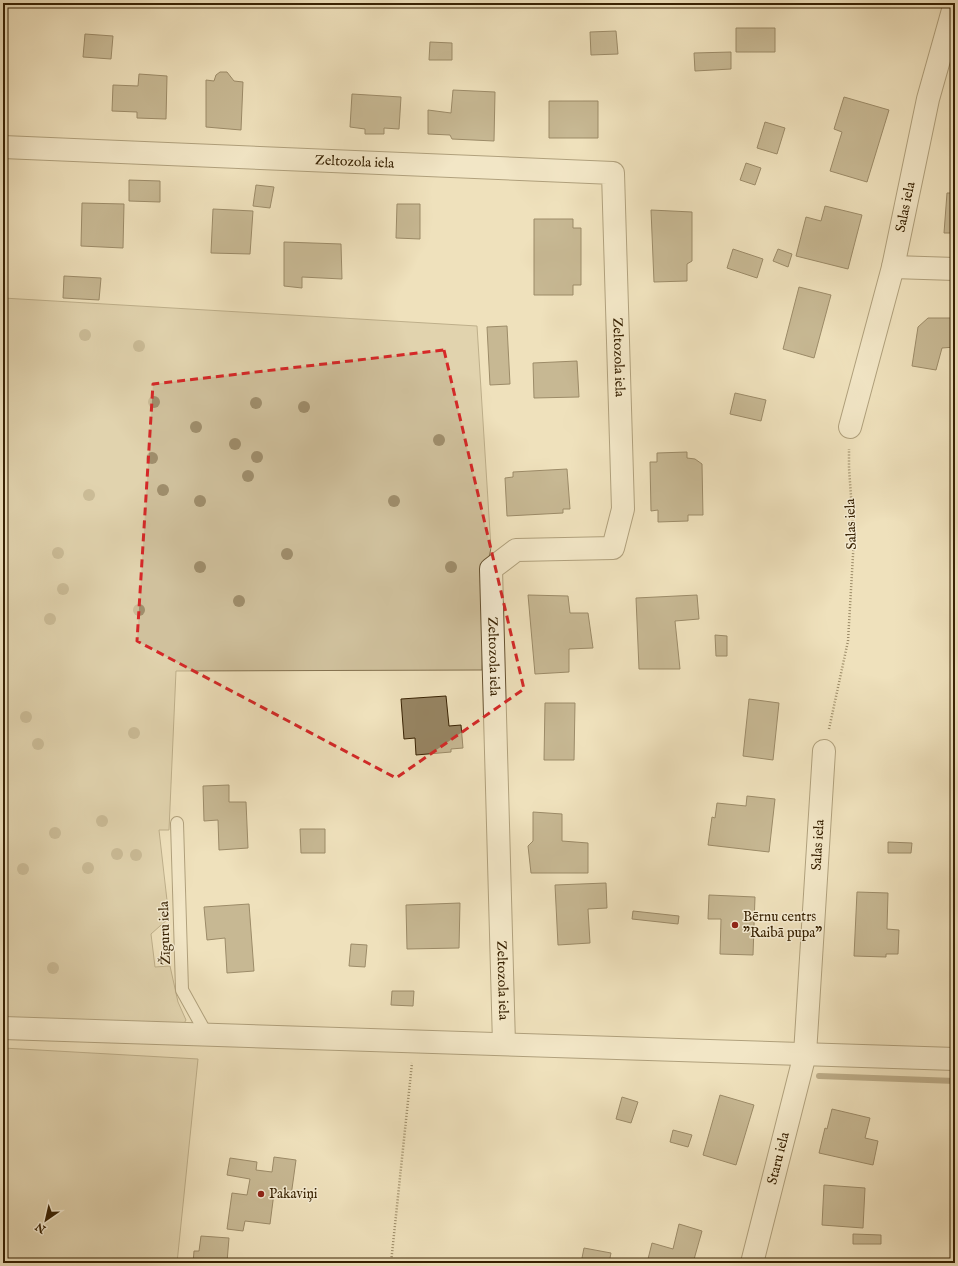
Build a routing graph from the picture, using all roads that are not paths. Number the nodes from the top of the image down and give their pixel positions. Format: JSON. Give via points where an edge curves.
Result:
{"nodes":[{"id":1,"x":955,"y":3,"type":"edge"},
{"id":2,"x":3,"y":147,"type":"edge"},
{"id":3,"x":893,"y":267,"type":"junction"},
{"id":4,"x":955,"y":269,"type":"edge"},
{"id":5,"x":850,"y":427,"type":"road end"},
{"id":6,"x":824,"y":751,"type":"road end"},
{"id":7,"x":177,"y":823,"type":"dead end"},
{"id":8,"x":3,"y":1028,"type":"edge"},
{"id":9,"x":207,"y":1035,"type":"junction"},
{"id":10,"x":504,"y":1044,"type":"junction"},
{"id":11,"x":805,"y":1054,"type":"junction"},
{"id":12,"x":955,"y":1059,"type":"edge"},
{"id":13,"x":752,"y":1263,"type":"edge"}],
"edges":[{"from":1,"to":3,"type":"street","name":"Salas iela","via":[[928,99]]},
{"from":2,"to":10,"type":"street","name":"Zeltozola iela","via":[[613,173],[623,509],[613,548],[516,550],[491,569]]},
{"from":3,"to":4,"type":"street"},
{"from":3,"to":5,"type":"street","name":"Salas iela"},
{"from":6,"to":11,"type":"street","name":"Salas iela"},
{"from":7,"to":9,"type":"lane","name":"Žīguru iela","via":[[182,990]]},
{"from":8,"to":9,"type":"street"},
{"from":9,"to":10,"type":"street"},
{"from":10,"to":11,"type":"street"},
{"from":11,"to":12,"type":"street"},
{"from":11,"to":13,"type":"street","name":"Staru iela"}]}
